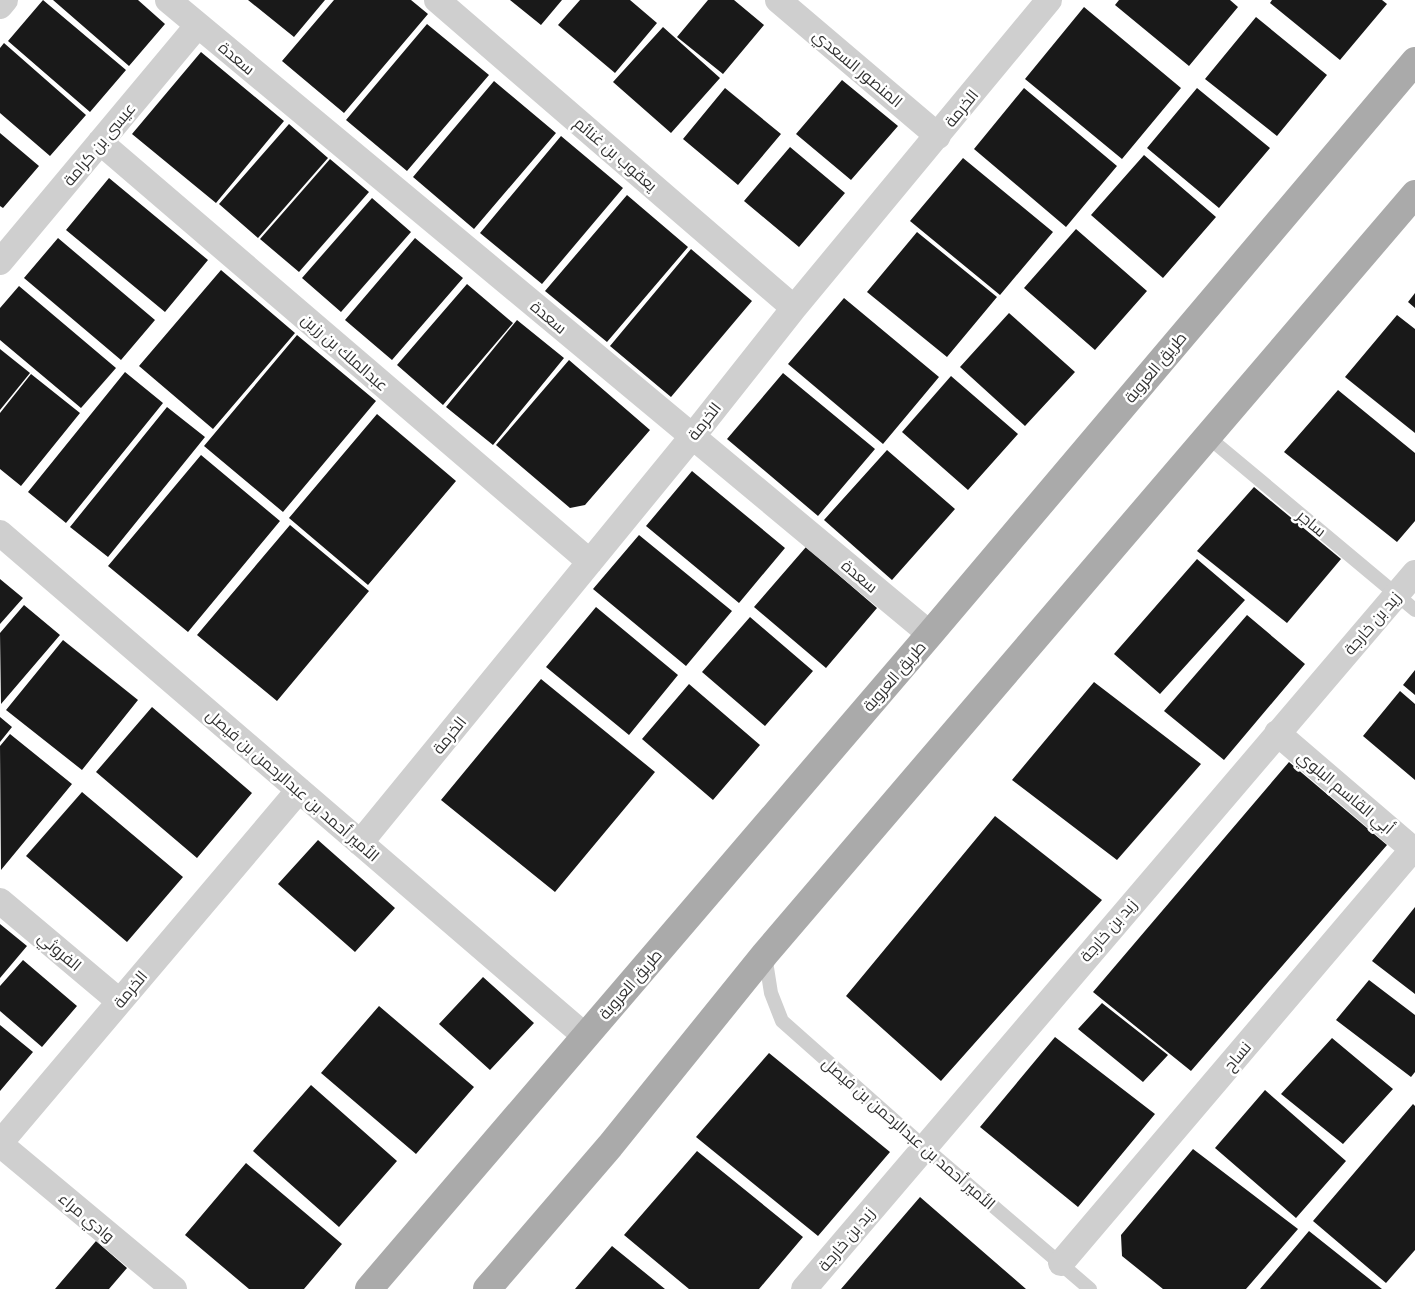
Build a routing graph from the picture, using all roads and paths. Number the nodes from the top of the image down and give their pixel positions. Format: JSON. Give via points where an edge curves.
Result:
{"nodes":[{"id":1,"x":5,"y":0,"type":"edge"},
{"id":2,"x":168,"y":0,"type":"edge"},
{"id":3,"x":437,"y":0,"type":"edge"},
{"id":4,"x":778,"y":0,"type":"edge"},
{"id":5,"x":1049,"y":0,"type":"edge"},
{"id":6,"x":0,"y":6,"type":"edge"},
{"id":7,"x":198,"y":25,"type":"junction"},
{"id":8,"x":1415,"y":61,"type":"edge"},
{"id":9,"x":938,"y":136,"type":"junction"},
{"id":10,"x":100,"y":142,"type":"junction"},
{"id":11,"x":1415,"y":194,"type":"edge"},
{"id":12,"x":0,"y":262,"type":"edge"},
{"id":13,"x":794,"y":308,"type":"junction"},
{"id":14,"x":692,"y":437,"type":"junction"},
{"id":15,"x":1208,"y":437,"type":"junction"},
{"id":16,"x":0,"y":534,"type":"edge"},
{"id":17,"x":590,"y":562,"type":"junction"},
{"id":18,"x":1415,"y":573,"type":"edge"},
{"id":19,"x":1406,"y":602,"type":"edge"},
{"id":20,"x":930,"y":634,"type":"junction"},
{"id":21,"x":1277,"y":733,"type":"junction"},
{"id":22,"x":299,"y":790,"type":"junction"},
{"id":23,"x":360,"y":844,"type":"junction"},
{"id":24,"x":1414,"y":850,"type":"edge"},
{"id":25,"x":0,"y":901,"type":"edge"},
{"id":26,"x":765,"y":954,"type":"junction"},
{"id":27,"x":120,"y":1001,"type":"junction"},
{"id":28,"x":585,"y":1036,"type":"junction"},
{"id":29,"x":0,"y":1144,"type":"edge"},
{"id":30,"x":923,"y":1146,"type":"junction"},
{"id":31,"x":1061,"y":1263,"type":"junction"},
{"id":32,"x":174,"y":1289,"type":"edge"},
{"id":33,"x":369,"y":1289,"type":"edge"},
{"id":34,"x":487,"y":1289,"type":"edge"},
{"id":35,"x":804,"y":1289,"type":"edge"},
{"id":36,"x":1090,"y":1289,"type":"edge"}],
"edges":[{"from":1,"to":6,"type":"street"},
{"from":2,"to":7,"type":"street","name":"سعدة"},
{"from":3,"to":13,"type":"street","name":"يعقوب بن غنائم"},
{"from":4,"to":9,"type":"street","name":"المنصور السعدي"},
{"from":5,"to":9,"type":"street","name":"الخرمة"},
{"from":7,"to":10,"type":"street","name":"عيسى بن كرامة"},
{"from":7,"to":14,"type":"street","name":"سعدة"},
{"from":8,"to":20,"type":"main road","name":"طريق العروبة"},
{"from":9,"to":13,"type":"street","name":"الخرمة"},
{"from":10,"to":12,"type":"street","name":"عيسى بن كرامة"},
{"from":10,"to":17,"type":"street","name":"عبدالملك بن رزين"},
{"from":11,"to":15,"type":"main road"},
{"from":13,"to":14,"type":"street","name":"الخرمة"},
{"from":14,"to":17,"type":"street","name":"الخرمة"},
{"from":14,"to":20,"type":"street","name":"سعدة"},
{"from":15,"to":19,"type":"lane","name":"ساجر"},
{"from":15,"to":26,"type":"main road"},
{"from":16,"to":22,"type":"street","name":"الأمير أحمد بن عبدالرحمن بن فيصل"},
{"from":17,"to":23,"type":"street","name":"الخرمة"},
{"from":18,"to":19,"type":"street","name":"زيد بن خارجة"},
{"from":19,"to":21,"type":"street","name":"زيد بن خارجة"},
{"from":20,"to":28,"type":"main road","name":"طريق العروبة"},
{"from":21,"to":24,"type":"street","name":"أبي القاسم البلوي"},
{"from":21,"to":30,"type":"street","name":"زيد بن خارجة"},
{"from":22,"to":23,"type":"street","name":"الأمير أحمد بن عبدالرحمن بن فيصل"},
{"from":22,"to":27,"type":"street","name":"الخرمة"},
{"from":23,"to":28,"type":"street","name":"الأمير أحمد بن عبدالرحمن بن فيصل"},
{"from":24,"to":31,"type":"street","name":"نساح"},
{"from":25,"to":27,"type":"street","name":"الفروثي"},
{"from":26,"to":30,"type":"lane","name":"الأمير أحمد بن عبدالرحمن بن فيصل","via":[[771,993],[782,1021]]},
{"from":26,"to":34,"type":"main road","via":[[610,1146]]},
{"from":27,"to":29,"type":"street","name":"الخرمة"},
{"from":28,"to":33,"type":"main road","name":"طريق العروبة"},
{"from":29,"to":32,"type":"street","name":"وادي مراء"},
{"from":30,"to":31,"type":"lane","name":"الأمير أحمد بن عبدالرحمن بن فيصل"},
{"from":30,"to":35,"type":"street","name":"زيد بن خارجة"},
{"from":31,"to":36,"type":"lane","name":"الأمير أحمد بن عبدالرحمن بن فيصل"}]}
